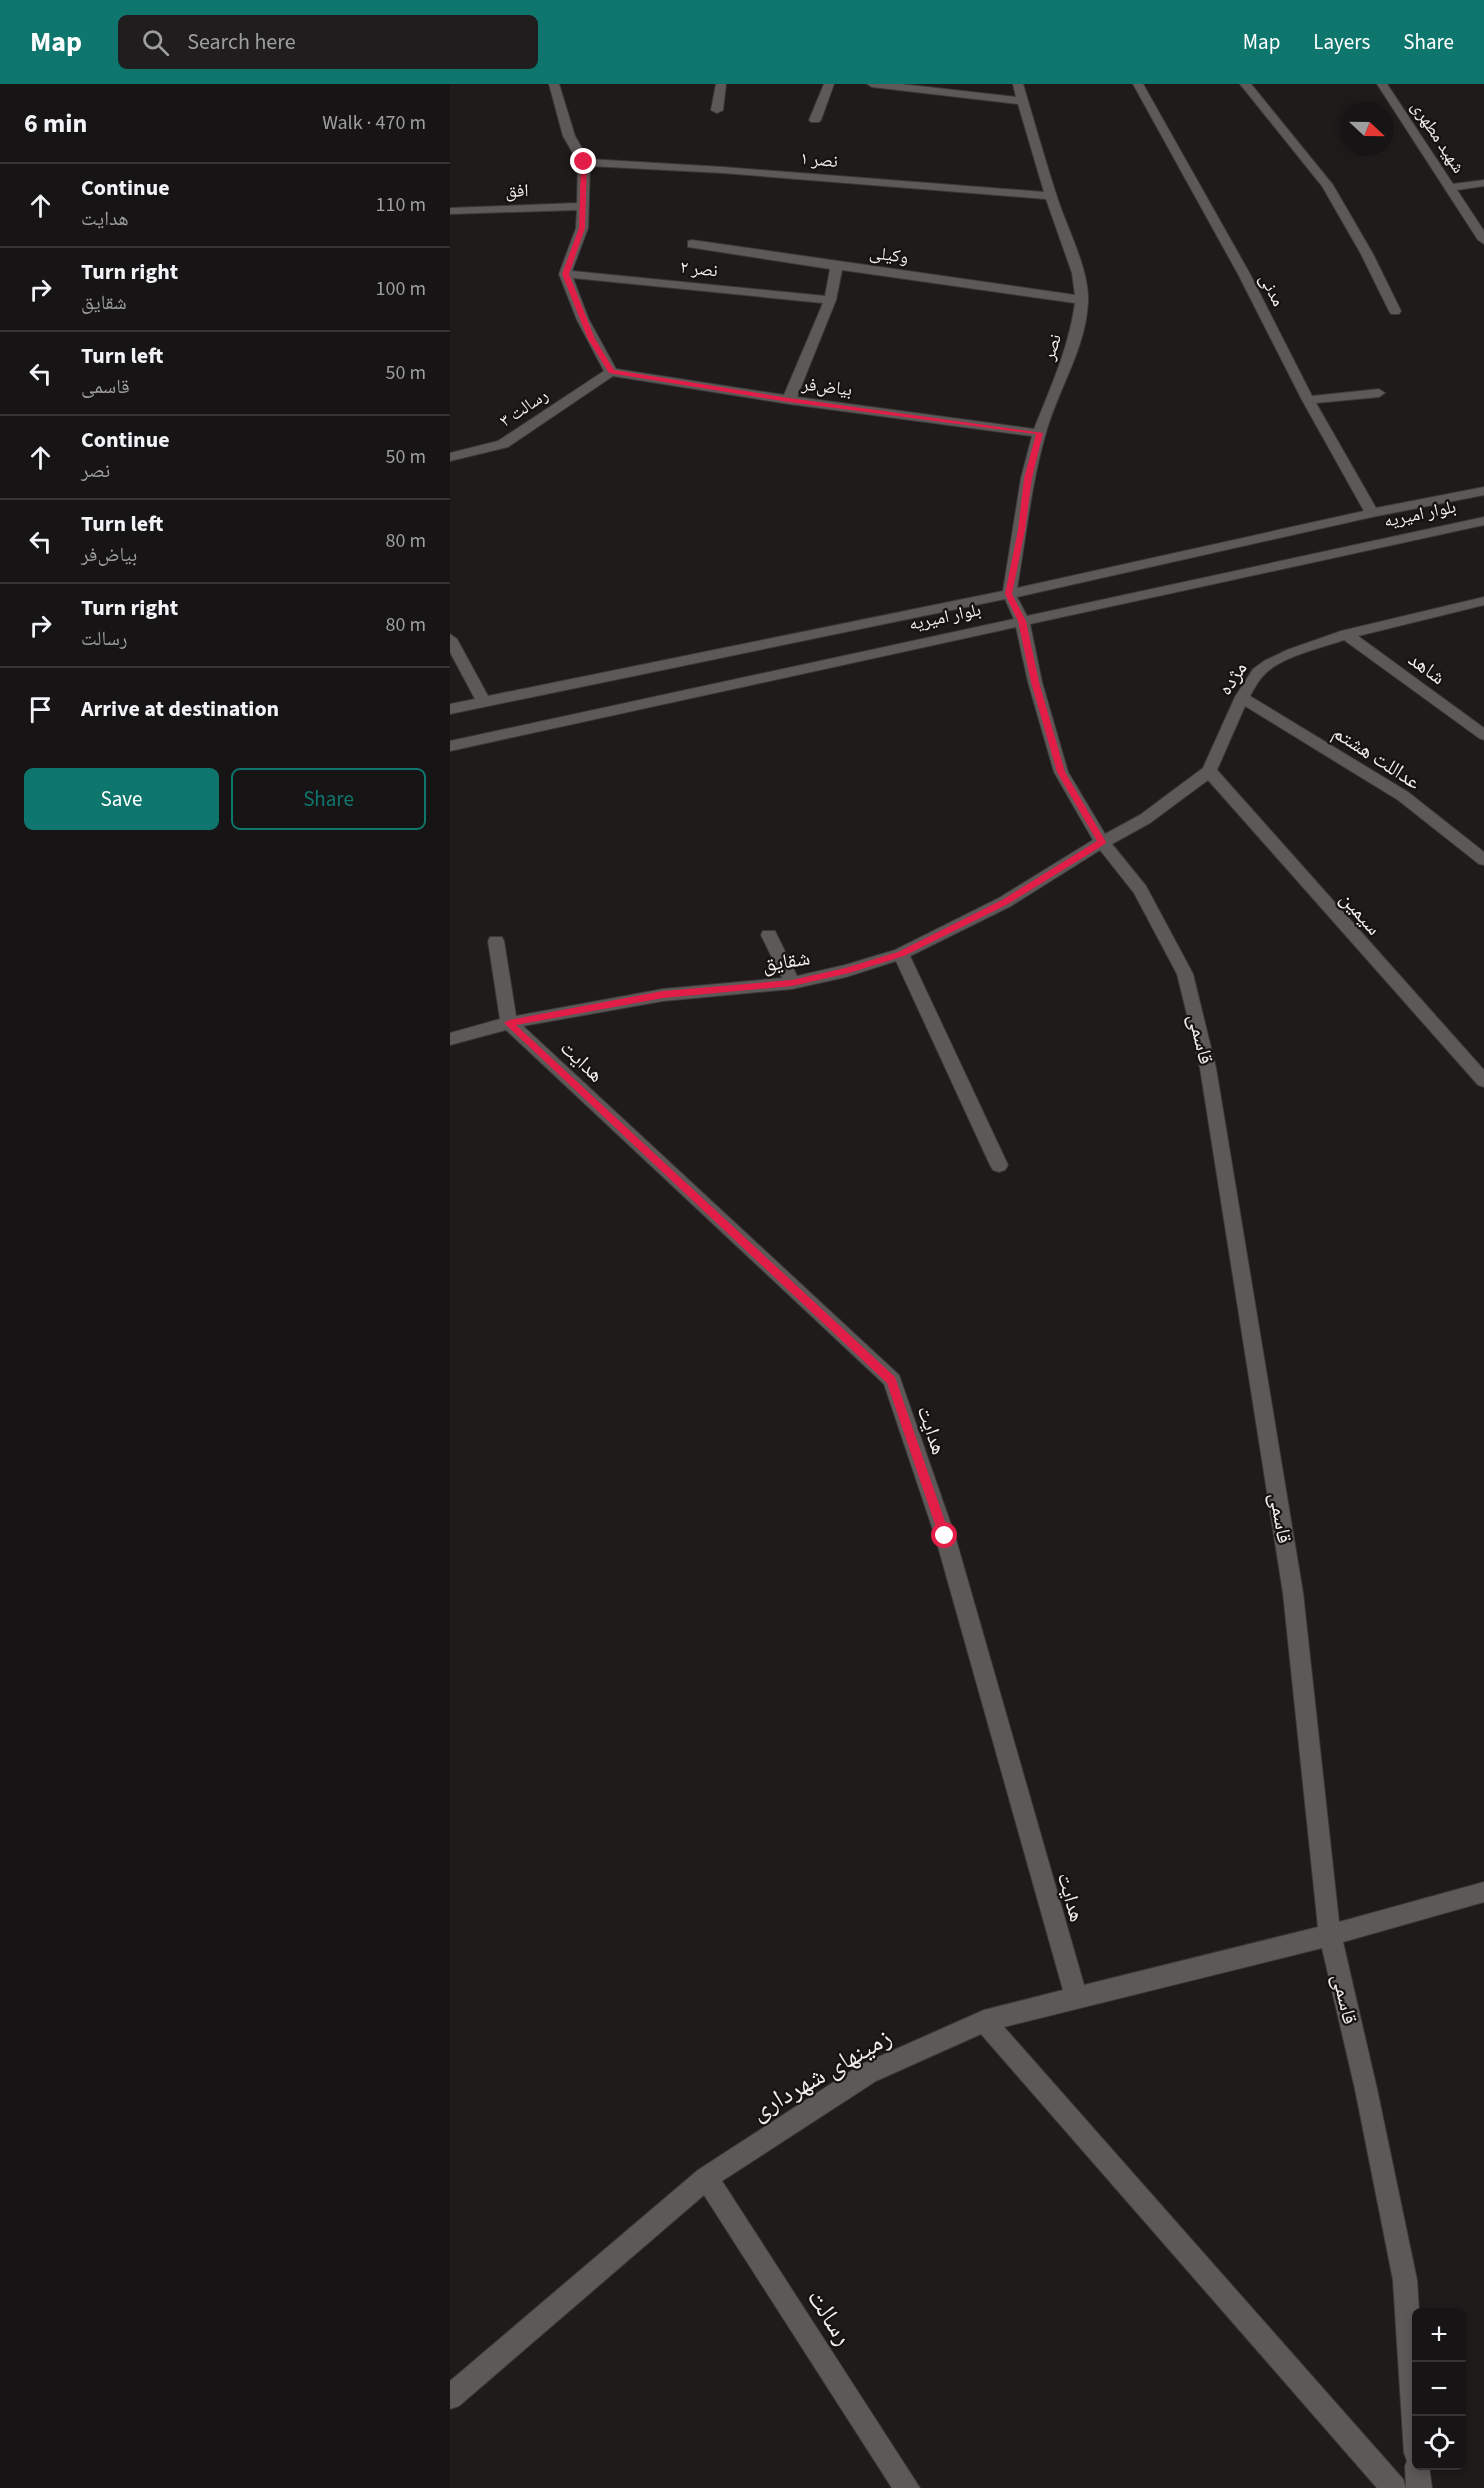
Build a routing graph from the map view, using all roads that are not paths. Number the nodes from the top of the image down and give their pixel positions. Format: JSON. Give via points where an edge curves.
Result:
{"nodes":[{"id":1,"x":554,"y":84,"type":"edge"},
{"id":2,"x":721,"y":84,"type":"edge"},
{"id":3,"x":829,"y":84,"type":"edge"},
{"id":4,"x":872,"y":84,"type":"edge"},
{"id":5,"x":1018,"y":84,"type":"edge"},
{"id":6,"x":1138,"y":84,"type":"edge"},
{"id":7,"x":1245,"y":84,"type":"edge"},
{"id":8,"x":1382,"y":84,"type":"edge"},
{"id":9,"x":1024,"y":101,"type":"junction"},
{"id":10,"x":717,"y":110,"type":"dead end"},
{"id":11,"x":814,"y":120,"type":"dead end"},
{"id":12,"x":584,"y":162,"type":"junction"},
{"id":13,"x":1484,"y":183,"type":"edge"},
{"id":14,"x":1450,"y":188,"type":"junction"},
{"id":15,"x":1051,"y":196,"type":"junction"},
{"id":16,"x":584,"y":206,"type":"junction"},
{"id":17,"x":450,"y":211,"type":"edge"},
{"id":18,"x":1484,"y":240,"type":"edge"},
{"id":19,"x":692,"y":244,"type":"dead end"},
{"id":20,"x":837,"y":266,"type":"junction"},
{"id":21,"x":565,"y":274,"type":"junction"},
{"id":22,"x":830,"y":300,"type":"junction"},
{"id":23,"x":1082,"y":300,"type":"junction"},
{"id":24,"x":1395,"y":311,"type":"dead end"},
{"id":25,"x":611,"y":372,"type":"junction"},
{"id":26,"x":1379,"y":393,"type":"dead end"},
{"id":27,"x":789,"y":400,"type":"junction"},
{"id":28,"x":1308,"y":400,"type":"junction"},
{"id":29,"x":1040,"y":433,"type":"junction"},
{"id":30,"x":450,"y":457,"type":"edge"},
{"id":31,"x":1484,"y":491,"type":"edge"},
{"id":32,"x":1372,"y":513,"type":"junction"},
{"id":33,"x":1484,"y":520,"type":"edge"},
{"id":34,"x":1009,"y":594,"type":"junction"},
{"id":35,"x":1481,"y":604,"type":"edge"},
{"id":36,"x":1022,"y":621,"type":"junction"},
{"id":37,"x":1346,"y":634,"type":"junction"},
{"id":38,"x":450,"y":639,"type":"edge"},
{"id":39,"x":1242,"y":697,"type":"junction"},
{"id":40,"x":484,"y":702,"type":"junction"},
{"id":41,"x":450,"y":709,"type":"edge"},
{"id":42,"x":1484,"y":735,"type":"edge"},
{"id":43,"x":450,"y":746,"type":"edge"},
{"id":44,"x":1209,"y":771,"type":"junction"},
{"id":45,"x":1102,"y":842,"type":"junction"},
{"id":46,"x":1484,"y":860,"type":"edge"},
{"id":47,"x":769,"y":935,"type":"dead end"},
{"id":48,"x":496,"y":942,"type":"dead end"},
{"id":49,"x":901,"y":954,"type":"junction"},
{"id":50,"x":792,"y":983,"type":"junction"},
{"id":51,"x":509,"y":1023,"type":"junction"},
{"id":52,"x":450,"y":1039,"type":"edge"},
{"id":53,"x":1484,"y":1081,"type":"edge"},
{"id":54,"x":999,"y":1165,"type":"dead end"},
{"id":55,"x":1484,"y":1892,"type":"edge"},
{"id":56,"x":1330,"y":1935,"type":"junction"},
{"id":57,"x":1076,"y":1997,"type":"junction"},
{"id":58,"x":984,"y":2021,"type":"junction"},
{"id":59,"x":706,"y":2178,"type":"junction"},
{"id":60,"x":450,"y":2397,"type":"edge"},
{"id":61,"x":1414,"y":2416,"type":"edge"},
{"id":62,"x":1417,"y":2470,"type":"edge"},
{"id":63,"x":907,"y":2488,"type":"edge"},
{"id":64,"x":1394,"y":2488,"type":"edge"},
{"id":65,"x":1419,"y":2488,"type":"edge"}],
"edges":[{"from":1,"to":12,"type":"street","via":[[569,136]]},
{"from":2,"to":10,"type":"street"},
{"from":3,"to":11,"type":"street"},
{"from":4,"to":9,"type":"street"},
{"from":5,"to":9,"type":"street","name":"نصر"},
{"from":6,"to":28,"type":"street","name":"مدنی","via":[[1244,274]]},
{"from":7,"to":24,"type":"street","via":[[1327,185]]},
{"from":8,"to":14,"type":"street","name":"شهید مطهری"},
{"from":9,"to":15,"type":"street","name":"نصر"},
{"from":12,"to":15,"type":"street","name":"نصر ۱"},
{"from":12,"to":16,"type":"street"},
{"from":13,"to":14,"type":"street"},
{"from":14,"to":18,"type":"street","name":"شهید مطهری"},
{"from":15,"to":23,"type":"street","name":"نصر","via":[[1078,273]]},
{"from":16,"to":17,"type":"street","name":"افق"},
{"from":16,"to":21,"type":"street","via":[[582,228]]},
{"from":19,"to":20,"type":"street","name":"وکیلی"},
{"from":20,"to":22,"type":"street"},
{"from":20,"to":23,"type":"street","name":"وکیلی"},
{"from":21,"to":22,"type":"street","name":"نصر ۲"},
{"from":21,"to":25,"type":"street","via":[[592,339]]},
{"from":22,"to":27,"type":"street"},
{"from":23,"to":29,"type":"street","name":"نصر","via":[[1067,364]]},
{"from":25,"to":27,"type":"street","name":"بیاض‌فر"},
{"from":25,"to":30,"type":"street","name":"رسالت ۳","via":[[503,444]]},
{"from":26,"to":28,"type":"street"},
{"from":27,"to":29,"type":"street","name":"بیاض‌فر"},
{"from":28,"to":32,"type":"street","name":"مدنی"},
{"from":29,"to":34,"type":"street","name":"نصر","via":[[1028,478]]},
{"from":31,"to":32,"type":"street","name":"بلوار امیریه"},
{"from":32,"to":34,"type":"street","name":"بلوار امیریه"},
{"from":33,"to":36,"type":"street","name":"بلوار امیریه"},
{"from":34,"to":36,"type":"street"},
{"from":34,"to":40,"type":"street","name":"بلوار امیریه"},
{"from":35,"to":37,"type":"street","name":"مژده"},
{"from":36,"to":43,"type":"street","name":"بلوار امیریه"},
{"from":36,"to":45,"type":"street","name":"قاسمی","via":[[1061,772]]},
{"from":37,"to":39,"type":"street","name":"مژده","via":[[1269,664],[1258,672]]},
{"from":37,"to":42,"type":"street","name":"شاهد"},
{"from":38,"to":40,"type":"street"},
{"from":39,"to":44,"type":"street","name":"مژده"},
{"from":39,"to":46,"type":"street","name":"عداللت هشتم","via":[[1403,796]]},
{"from":40,"to":41,"type":"street","name":"بلوار امیریه"},
{"from":44,"to":45,"type":"street","name":"مژده","via":[[1145,819]]},
{"from":44,"to":53,"type":"street","name":"سیمین"},
{"from":45,"to":49,"type":"street","name":"شقایق","via":[[1005,902]]},
{"from":45,"to":56,"type":"street","name":"قاسمی","via":[[1140,890],[1185,975],[1208,1068],[1293,1593]]},
{"from":47,"to":50,"type":"street"},
{"from":48,"to":51,"type":"street"},
{"from":49,"to":50,"type":"street","name":"شقایق"},
{"from":49,"to":54,"type":"street"},
{"from":50,"to":51,"type":"street","name":"شقایق","via":[[663,994]]},
{"from":51,"to":52,"type":"street","name":"شقایق"},
{"from":51,"to":57,"type":"street","name":"هدایت","via":[[892,1380],[945,1536]]},
{"from":55,"to":56,"type":"street","name":"زمینهای شهرداری"},
{"from":56,"to":57,"type":"street","name":"زمینهای شهرداری"},
{"from":56,"to":61,"type":"street","name":"قاسمی","via":[[1405,2280]]},
{"from":57,"to":58,"type":"street","name":"زمینهای شهرداری"},
{"from":58,"to":59,"type":"street","name":"زمینهای شهرداری","via":[[868,2073]]},
{"from":58,"to":64,"type":"street"},
{"from":59,"to":60,"type":"street","name":"زمینهای شهرداری"},
{"from":59,"to":63,"type":"street","name":"رسالت"},
{"from":62,"to":65,"type":"street"}]}
